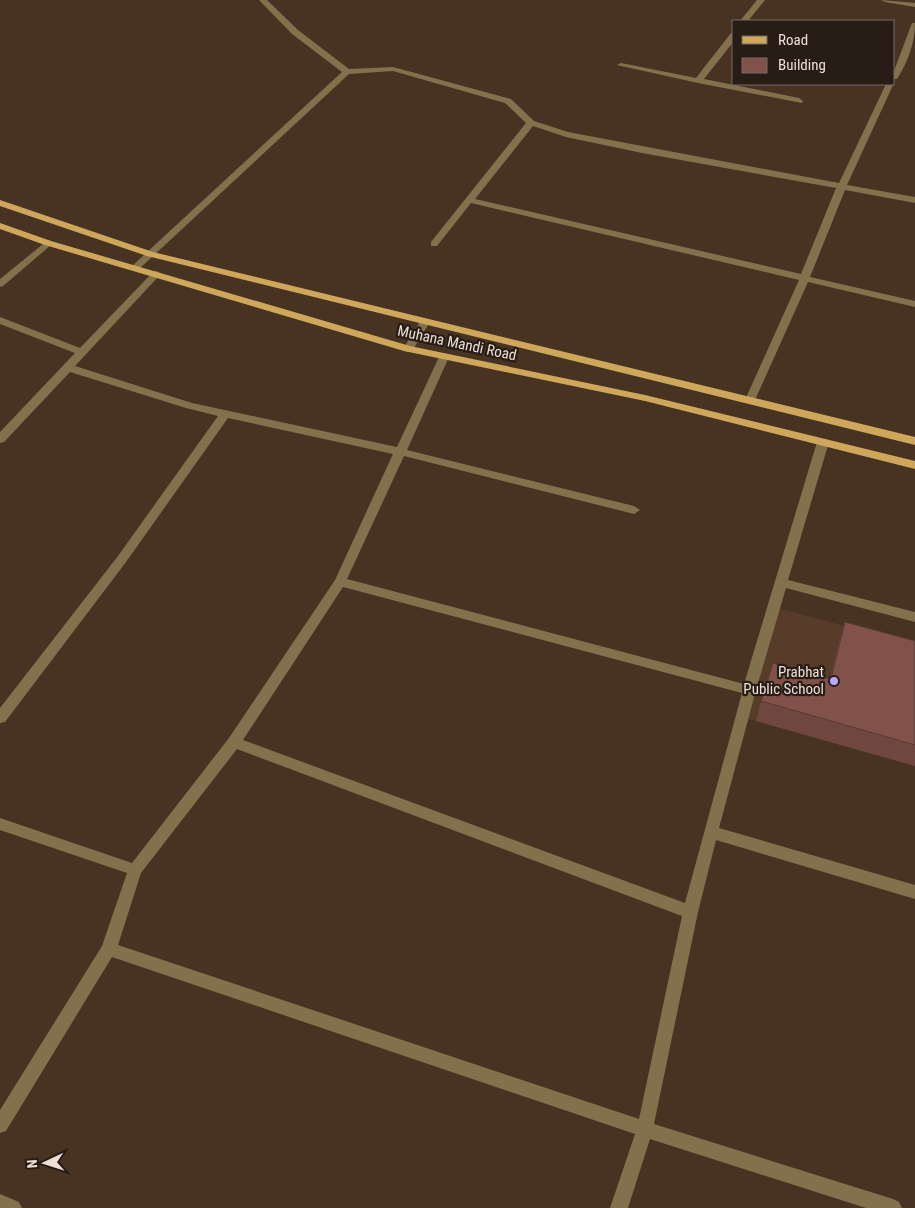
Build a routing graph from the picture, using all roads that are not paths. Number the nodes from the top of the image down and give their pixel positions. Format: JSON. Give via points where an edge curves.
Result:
{"nodes":[{"id":1,"x":263,"y":0,"type":"edge"},
{"id":2,"x":761,"y":0,"type":"edge"},
{"id":3,"x":885,"y":0,"type":"edge"},
{"id":4,"x":915,"y":6,"type":"edge"},
{"id":5,"x":745,"y":20,"type":"edge"},
{"id":6,"x":915,"y":25,"type":"edge"},
{"id":7,"x":732,"y":38,"type":"edge"},
{"id":8,"x":903,"y":57,"type":"junction"},
{"id":9,"x":915,"y":59,"type":"edge"},
{"id":10,"x":621,"y":65,"type":"dead end"},
{"id":11,"x":347,"y":72,"type":"junction"},
{"id":12,"x":895,"y":75,"type":"edge"},
{"id":13,"x":698,"y":81,"type":"junction"},
{"id":14,"x":890,"y":85,"type":"edge"},
{"id":15,"x":798,"y":101,"type":"dead end"},
{"id":16,"x":531,"y":123,"type":"junction"},
{"id":17,"x":841,"y":188,"type":"junction"},
{"id":18,"x":469,"y":200,"type":"junction"},
{"id":19,"x":915,"y":200,"type":"edge"},
{"id":20,"x":0,"y":203,"type":"edge"},
{"id":21,"x":0,"y":226,"type":"edge"},
{"id":22,"x":48,"y":243,"type":"junction"},
{"id":23,"x":434,"y":244,"type":"dead end"},
{"id":24,"x":150,"y":254,"type":"junction"},
{"id":25,"x":135,"y":268,"type":"junction"},
{"id":26,"x":156,"y":274,"type":"junction"},
{"id":27,"x":804,"y":278,"type":"junction"},
{"id":28,"x":0,"y":284,"type":"edge"},
{"id":29,"x":915,"y":304,"type":"edge"},
{"id":30,"x":0,"y":320,"type":"edge"},
{"id":31,"x":425,"y":322,"type":"junction"},
{"id":32,"x":408,"y":349,"type":"junction"},
{"id":33,"x":81,"y":352,"type":"junction"},
{"id":34,"x":444,"y":357,"type":"junction"},
{"id":35,"x":66,"y":367,"type":"junction"},
{"id":36,"x":750,"y":400,"type":"junction"},
{"id":37,"x":226,"y":414,"type":"junction"},
{"id":38,"x":0,"y":438,"type":"edge"},
{"id":39,"x":915,"y":441,"type":"edge"},
{"id":40,"x":823,"y":442,"type":"junction"},
{"id":41,"x":402,"y":452,"type":"junction"},
{"id":42,"x":915,"y":465,"type":"edge"},
{"id":43,"x":634,"y":510,"type":"dead end"},
{"id":44,"x":340,"y":582,"type":"junction"},
{"id":45,"x":780,"y":582,"type":"junction"},
{"id":46,"x":915,"y":617,"type":"edge"},
{"id":47,"x":749,"y":690,"type":"junction"},
{"id":48,"x":0,"y":718,"type":"edge"},
{"id":49,"x":234,"y":742,"type":"junction"},
{"id":50,"x":0,"y":824,"type":"edge"},
{"id":51,"x":712,"y":832,"type":"junction"},
{"id":52,"x":135,"y":870,"type":"junction"},
{"id":53,"x":915,"y":892,"type":"edge"},
{"id":54,"x":690,"y":912,"type":"junction"},
{"id":55,"x":108,"y":949,"type":"junction"},
{"id":56,"x":0,"y":1125,"type":"edge"},
{"id":57,"x":645,"y":1129,"type":"junction"},
{"id":58,"x":0,"y":1203,"type":"edge"},
{"id":59,"x":13,"y":1208,"type":"edge"},
{"id":60,"x":619,"y":1208,"type":"edge"},
{"id":61,"x":893,"y":1208,"type":"edge"}],
"edges":[{"from":1,"to":11,"type":"street","via":[[295,32]]},
{"from":2,"to":5,"type":"street"},
{"from":3,"to":4,"type":"street"},
{"from":6,"to":8,"type":"street"},
{"from":7,"to":13,"type":"street"},
{"from":8,"to":9,"type":"street"},
{"from":8,"to":12,"type":"street"},
{"from":10,"to":13,"type":"street"},
{"from":11,"to":16,"type":"street","via":[[393,69],[508,101]]},
{"from":11,"to":24,"type":"street"},
{"from":13,"to":15,"type":"street"},
{"from":14,"to":17,"type":"street"},
{"from":16,"to":17,"type":"street","via":[[642,150]]},
{"from":16,"to":18,"type":"street"},
{"from":17,"to":19,"type":"street"},
{"from":17,"to":27,"type":"street"},
{"from":18,"to":23,"type":"street"},
{"from":18,"to":27,"type":"street"},
{"from":20,"to":24,"type":"main road"},
{"from":21,"to":22,"type":"main road","name":"Muhana Mandi Road"},
{"from":22,"to":25,"type":"main road","name":"Muhana Mandi Road"},
{"from":22,"to":28,"type":"street"},
{"from":24,"to":25,"type":"street"},
{"from":24,"to":31,"type":"main road"},
{"from":25,"to":26,"type":"main road","name":"Muhana Mandi Road"},
{"from":26,"to":32,"type":"main road","name":"Muhana Mandi Road"},
{"from":26,"to":33,"type":"street"},
{"from":27,"to":29,"type":"street"},
{"from":27,"to":36,"type":"street"},
{"from":30,"to":33,"type":"street"},
{"from":31,"to":32,"type":"street"},
{"from":31,"to":36,"type":"main road"},
{"from":32,"to":34,"type":"main road","name":"Muhana Mandi Road"},
{"from":33,"to":35,"type":"street"},
{"from":34,"to":40,"type":"main road","name":"Muhana Mandi Road","via":[[645,398]]},
{"from":34,"to":41,"type":"street"},
{"from":35,"to":37,"type":"street"},
{"from":35,"to":38,"type":"street"},
{"from":36,"to":39,"type":"main road"},
{"from":37,"to":41,"type":"street"},
{"from":37,"to":48,"type":"street","via":[[122,559]]},
{"from":40,"to":42,"type":"main road","name":"Muhana Mandi Road"},
{"from":40,"to":45,"type":"street"},
{"from":41,"to":43,"type":"street"},
{"from":41,"to":44,"type":"street"},
{"from":44,"to":47,"type":"street"},
{"from":44,"to":49,"type":"street"},
{"from":45,"to":46,"type":"street"},
{"from":45,"to":47,"type":"street"},
{"from":47,"to":51,"type":"street"},
{"from":49,"to":52,"type":"street"},
{"from":49,"to":54,"type":"street"},
{"from":50,"to":52,"type":"street"},
{"from":51,"to":53,"type":"street"},
{"from":51,"to":54,"type":"street"},
{"from":52,"to":55,"type":"street"},
{"from":54,"to":57,"type":"street"},
{"from":55,"to":56,"type":"street"},
{"from":55,"to":57,"type":"street"},
{"from":57,"to":60,"type":"street"},
{"from":57,"to":61,"type":"street"},
{"from":58,"to":59,"type":"street"}]}
